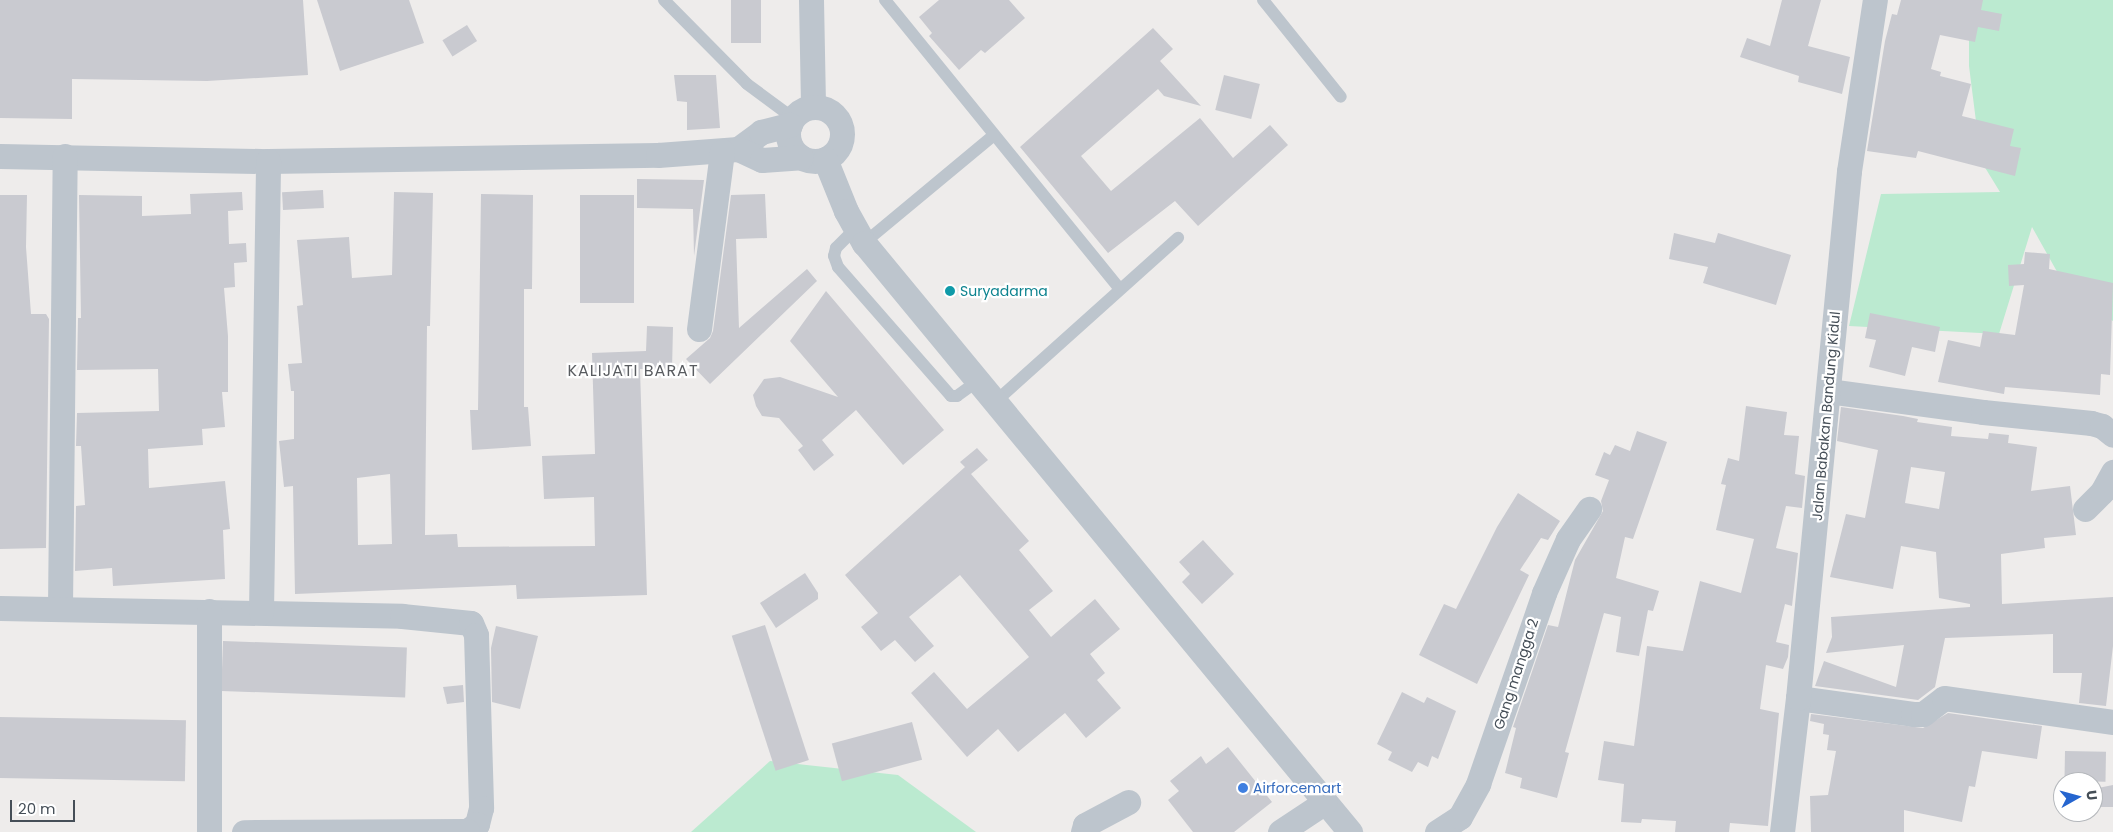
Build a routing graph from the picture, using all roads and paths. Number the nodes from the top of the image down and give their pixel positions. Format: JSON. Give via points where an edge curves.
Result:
{"nodes":[{"id":1,"x":664,"y":0,"type":"edge"},
{"id":2,"x":811,"y":0,"type":"edge"},
{"id":3,"x":885,"y":0,"type":"edge"},
{"id":4,"x":1263,"y":0,"type":"edge"},
{"id":5,"x":1875,"y":0,"type":"edge"},
{"id":6,"x":1341,"y":97,"type":"dead end"},
{"id":7,"x":799,"y":117,"type":"junction"},
{"id":8,"x":993,"y":136,"type":"junction"},
{"id":9,"x":730,"y":150,"type":"junction"},
{"id":10,"x":0,"y":156,"type":"edge"},
{"id":11,"x":65,"y":156,"type":"junction"},
{"id":12,"x":813,"y":158,"type":"junction"},
{"id":13,"x":268,"y":161,"type":"junction"},
{"id":14,"x":859,"y":236,"type":"junction"},
{"id":15,"x":1178,"y":238,"type":"dead end"},
{"id":16,"x":1120,"y":289,"type":"junction"},
{"id":17,"x":699,"y":329,"type":"dead end"},
{"id":18,"x":978,"y":381,"type":"junction"},
{"id":19,"x":1828,"y":391,"type":"junction"},
{"id":20,"x":995,"y":402,"type":"junction"},
{"id":21,"x":2113,"y":435,"type":"edge"},
{"id":22,"x":2113,"y":472,"type":"edge"},
{"id":23,"x":1589,"y":509,"type":"dead end"},
{"id":24,"x":2086,"y":509,"type":"dead end"},
{"id":25,"x":60,"y":607,"type":"junction"},
{"id":26,"x":0,"y":608,"type":"edge"},
{"id":27,"x":209,"y":611,"type":"junction"},
{"id":28,"x":261,"y":612,"type":"junction"},
{"id":29,"x":1798,"y":698,"type":"junction"},
{"id":30,"x":2113,"y":722,"type":"edge"},
{"id":31,"x":1128,"y":802,"type":"dead end"},
{"id":32,"x":1324,"y":802,"type":"junction"},
{"id":33,"x":477,"y":828,"type":"edge"},
{"id":34,"x":210,"y":832,"type":"edge"},
{"id":35,"x":244,"y":832,"type":"edge"},
{"id":36,"x":1083,"y":832,"type":"edge"},
{"id":37,"x":1280,"y":832,"type":"edge"},
{"id":38,"x":1350,"y":832,"type":"edge"},
{"id":39,"x":1437,"y":832,"type":"edge"},
{"id":40,"x":1782,"y":832,"type":"edge"}],
"edges":[{"from":1,"to":7,"type":"lane","via":[[747,84]]},
{"from":2,"to":7,"type":"street"},
{"from":3,"to":8,"type":"lane"},
{"from":4,"to":6,"type":"lane"},
{"from":5,"to":19,"type":"street","name":"Jalan Babakan Bandung Kidul","via":[[1849,171]]},
{"from":7,"to":9,"type":"street","via":[[761,132]]},
{"from":7,"to":12,"type":"street","via":[[788,139]]},
{"from":7,"to":12,"type":"street","via":[[831,112],[841,128],[839,147]]},
{"from":8,"to":14,"type":"lane"},
{"from":8,"to":16,"type":"lane"},
{"from":9,"to":12,"type":"street","via":[[762,160]]},
{"from":9,"to":13,"type":"street","via":[[658,155]]},
{"from":9,"to":17,"type":"street"},
{"from":10,"to":11,"type":"street"},
{"from":11,"to":13,"type":"street"},
{"from":11,"to":25,"type":"street"},
{"from":12,"to":14,"type":"street"},
{"from":13,"to":28,"type":"street"},
{"from":14,"to":18,"type":"street"},
{"from":14,"to":18,"type":"lane","via":[[836,248],[834,256],[838,267],[951,396],[957,396]]},
{"from":15,"to":16,"type":"lane"},
{"from":16,"to":20,"type":"lane"},
{"from":18,"to":20,"type":"street"},
{"from":19,"to":21,"type":"street","via":[[2091,423],[2102,426]]},
{"from":19,"to":29,"type":"street","name":"Jalan Babakan Bandung Kidul"},
{"from":20,"to":32,"type":"street"},
{"from":22,"to":24,"type":"street","via":[[2102,492]]},
{"from":23,"to":39,"type":"street","name":"Gang mangga 2","via":[[1568,539],[1544,593],[1478,784],[1460,817]]},
{"from":25,"to":26,"type":"street"},
{"from":25,"to":27,"type":"street"},
{"from":27,"to":28,"type":"street"},
{"from":27,"to":34,"type":"street"},
{"from":28,"to":33,"type":"street","via":[[402,616],[470,623],[476,635],[477,658],[481,808]]},
{"from":29,"to":30,"type":"street","via":[[1913,714],[1923,714],[1944,698]]},
{"from":29,"to":40,"type":"street","name":"Jalan Babakan Bandung Kidul"},
{"from":31,"to":36,"type":"street","via":[[1085,824]]},
{"from":32,"to":37,"type":"street"},
{"from":32,"to":38,"type":"street"},
{"from":33,"to":35,"type":"street","via":[[467,831]]}]}
